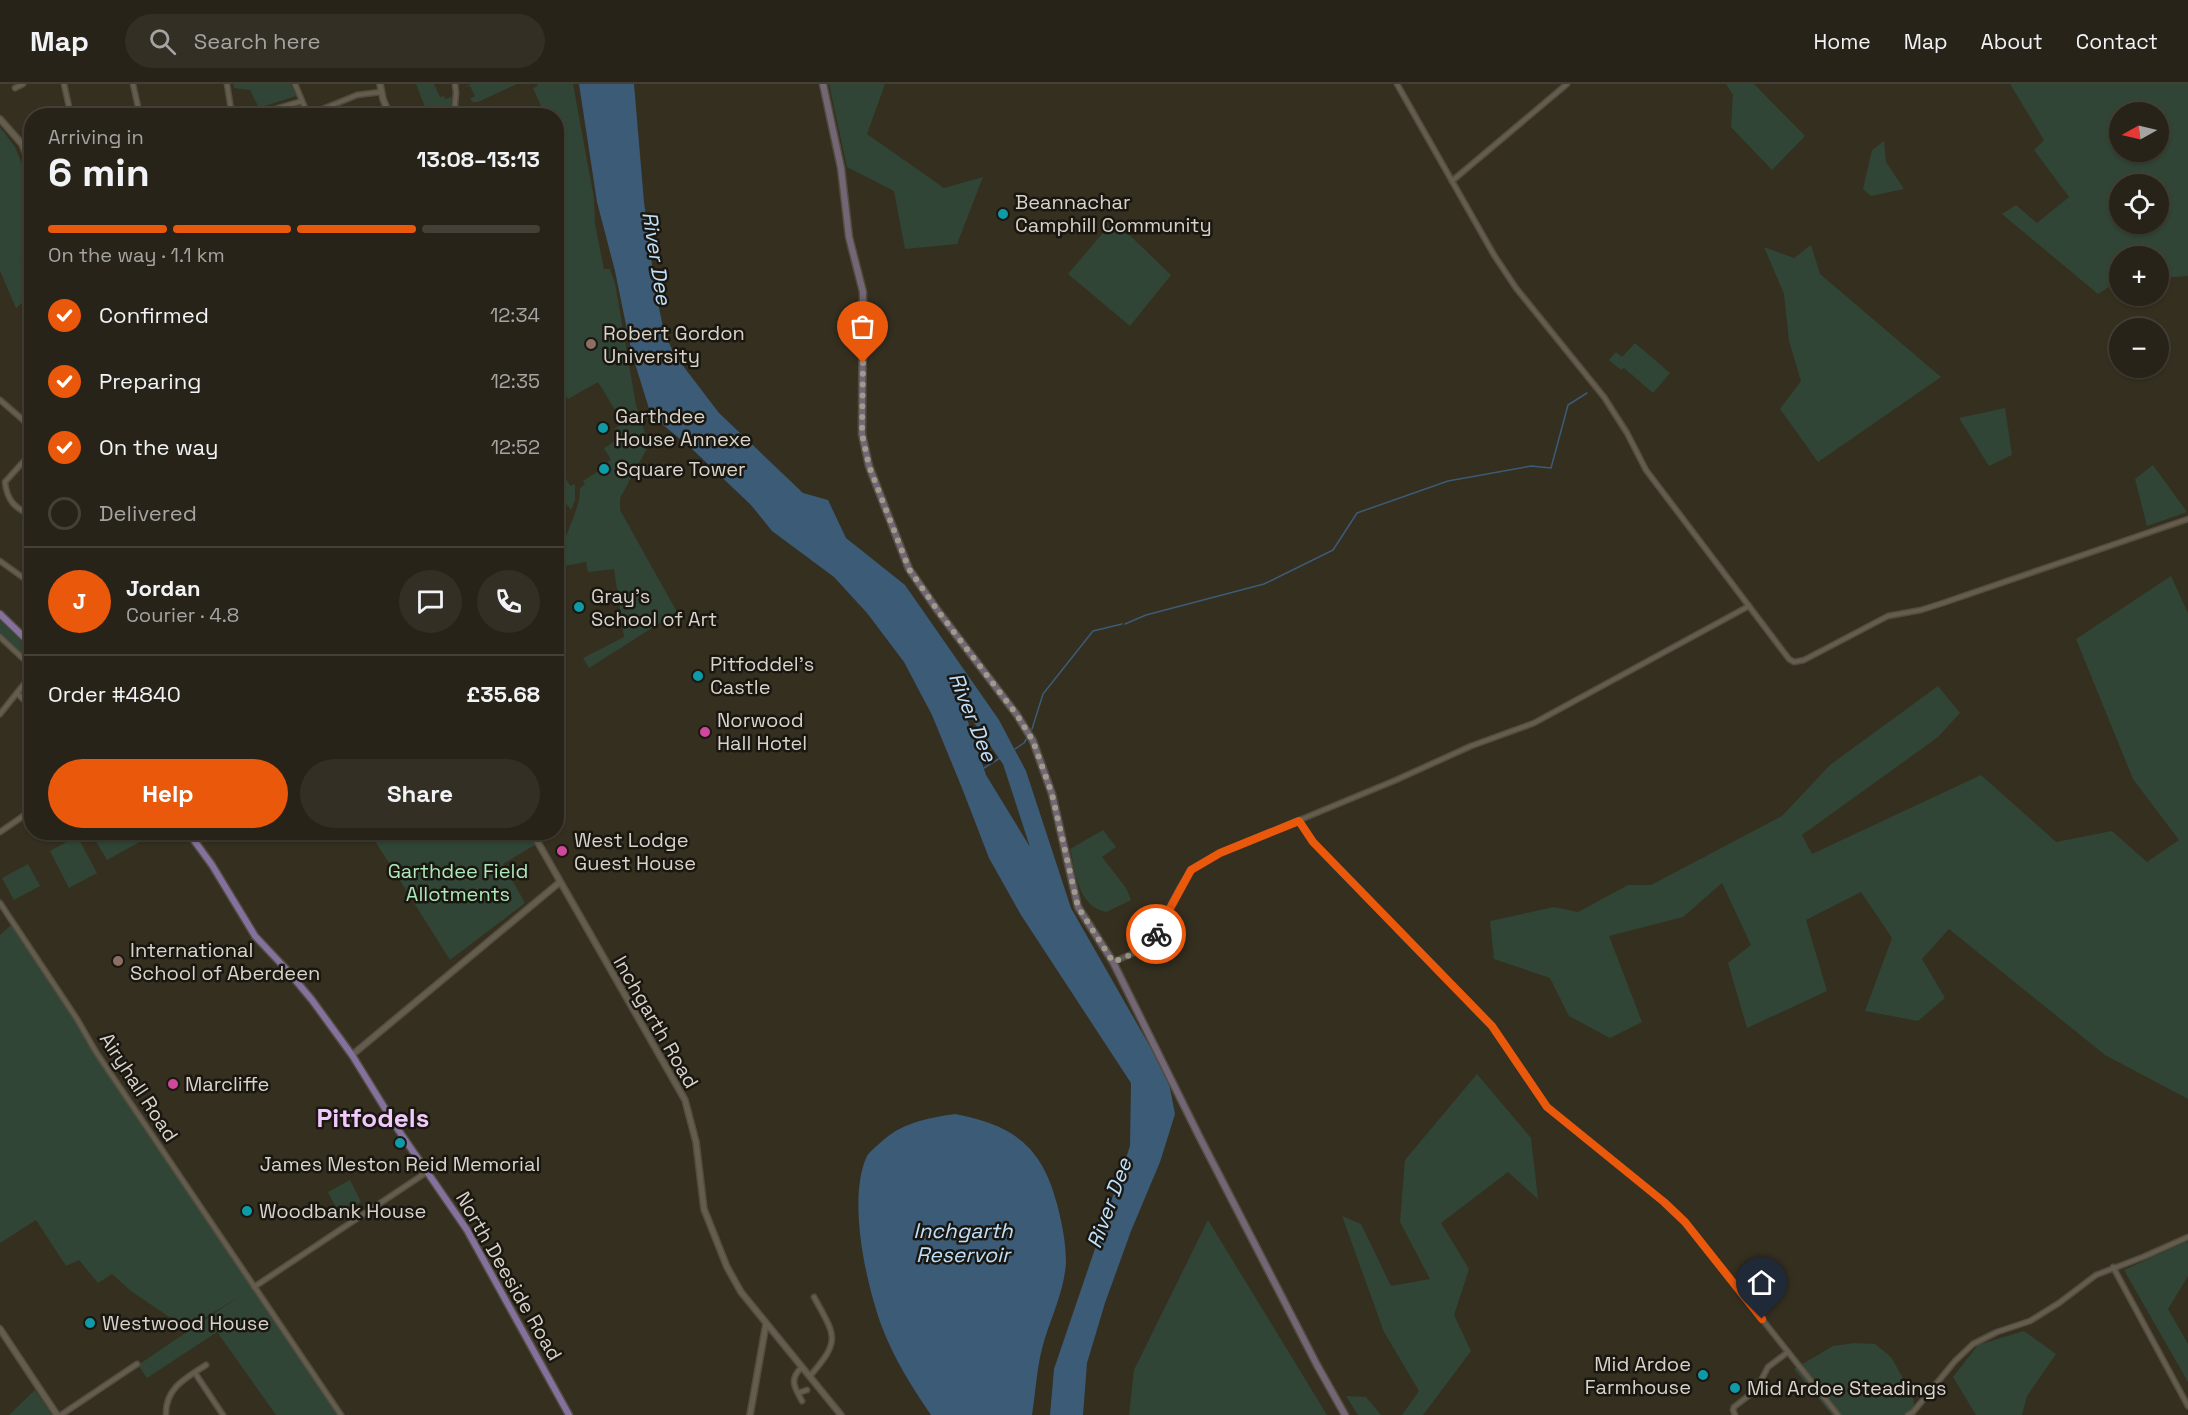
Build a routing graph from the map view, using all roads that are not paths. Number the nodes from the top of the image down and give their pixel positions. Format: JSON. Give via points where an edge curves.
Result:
{"nodes":[{"id":1,"x":24,"y":84,"type":"edge"},
{"id":2,"x":64,"y":84,"type":"edge"},
{"id":3,"x":133,"y":84,"type":"edge"},
{"id":4,"x":227,"y":84,"type":"edge"},
{"id":5,"x":295,"y":84,"type":"edge"},
{"id":6,"x":380,"y":84,"type":"edge"},
{"id":7,"x":455,"y":84,"type":"edge"},
{"id":8,"x":823,"y":84,"type":"edge"},
{"id":9,"x":1397,"y":84,"type":"edge"},
{"id":10,"x":1567,"y":84,"type":"edge"},
{"id":11,"x":15,"y":88,"type":"dead end"},
{"id":12,"x":381,"y":92,"type":"junction"},
{"id":13,"x":302,"y":101,"type":"junction"},
{"id":14,"x":69,"y":108,"type":"edge"},
{"id":15,"x":138,"y":108,"type":"edge"},
{"id":16,"x":231,"y":108,"type":"edge"},
{"id":17,"x":279,"y":108,"type":"edge"},
{"id":18,"x":305,"y":108,"type":"edge"},
{"id":19,"x":325,"y":108,"type":"edge"},
{"id":20,"x":387,"y":108,"type":"edge"},
{"id":21,"x":455,"y":108,"type":"edge"},
{"id":22,"x":0,"y":119,"type":"edge"},
{"id":23,"x":22,"y":144,"type":"joint"},
{"id":24,"x":24,"y":149,"type":"edge"},
{"id":25,"x":1452,"y":181,"type":"junction"},
{"id":26,"x":0,"y":400,"type":"edge"},
{"id":27,"x":24,"y":421,"type":"edge"},
{"id":28,"x":24,"y":461,"type":"edge"},
{"id":29,"x":0,"y":477,"type":"edge"},
{"id":30,"x":5,"y":483,"type":"junction"},
{"id":31,"x":24,"y":511,"type":"edge"},
{"id":32,"x":2188,"y":519,"type":"edge"},
{"id":33,"x":0,"y":561,"type":"edge"},
{"id":34,"x":24,"y":578,"type":"edge"},
{"id":35,"x":1749,"y":606,"type":"junction"},
{"id":36,"x":0,"y":614,"type":"edge"},
{"id":37,"x":0,"y":637,"type":"edge"},
{"id":38,"x":24,"y":637,"type":"edge"},
{"id":39,"x":24,"y":660,"type":"edge"},
{"id":40,"x":24,"y":684,"type":"edge"},
{"id":41,"x":17,"y":693,"type":"junction"},
{"id":42,"x":24,"y":700,"type":"edge"},
{"id":43,"x":0,"y":714,"type":"edge"},
{"id":44,"x":24,"y":816,"type":"edge"},
{"id":45,"x":1299,"y":821,"type":"junction"},
{"id":46,"x":0,"y":832,"type":"edge"},
{"id":47,"x":194,"y":840,"type":"edge"},
{"id":48,"x":536,"y":840,"type":"edge"},
{"id":49,"x":560,"y":882,"type":"junction"},
{"id":50,"x":0,"y":903,"type":"edge"},
{"id":51,"x":1113,"y":962,"type":"junction"},
{"id":52,"x":352,"y":1054,"type":"junction"},
{"id":53,"x":427,"y":1172,"type":"junction"},
{"id":54,"x":2188,"y":1237,"type":"edge"},
{"id":55,"x":2113,"y":1267,"type":"junction"},
{"id":56,"x":254,"y":1287,"type":"junction"},
{"id":57,"x":814,"y":1297,"type":"dead end"},
{"id":58,"x":766,"y":1324,"type":"junction"},
{"id":59,"x":0,"y":1329,"type":"edge"},
{"id":60,"x":1788,"y":1352,"type":"junction"},
{"id":61,"x":137,"y":1364,"type":"dead end"},
{"id":62,"x":206,"y":1365,"type":"dead end"},
{"id":63,"x":802,"y":1367,"type":"junction"},
{"id":64,"x":195,"y":1373,"type":"junction"},
{"id":65,"x":810,"y":1376,"type":"junction"},
{"id":66,"x":807,"y":1390,"type":"dead end"},
{"id":67,"x":798,"y":1394,"type":"junction"},
{"id":68,"x":802,"y":1401,"type":"dead end"},
{"id":69,"x":2188,"y":1406,"type":"edge"},
{"id":70,"x":59,"y":1415,"type":"edge"},
{"id":71,"x":166,"y":1415,"type":"edge"},
{"id":72,"x":223,"y":1415,"type":"edge"},
{"id":73,"x":341,"y":1415,"type":"edge"},
{"id":74,"x":569,"y":1415,"type":"edge"},
{"id":75,"x":750,"y":1415,"type":"edge"},
{"id":76,"x":841,"y":1415,"type":"edge"},
{"id":77,"x":1345,"y":1415,"type":"edge"},
{"id":78,"x":1735,"y":1415,"type":"edge"},
{"id":79,"x":1838,"y":1415,"type":"edge"},
{"id":80,"x":1908,"y":1415,"type":"edge"}],
"edges":[{"from":1,"to":11,"type":"street"},
{"from":2,"to":14,"type":"street"},
{"from":3,"to":15,"type":"street"},
{"from":4,"to":16,"type":"street"},
{"from":5,"to":13,"type":"street"},
{"from":6,"to":12,"type":"street"},
{"from":7,"to":21,"type":"street"},
{"from":8,"to":51,"type":"main road","via":[[841,168],[849,237],[863,292],[862,434],[869,466],[909,569],[1033,741],[1052,794],[1078,907]]},
{"from":9,"to":25,"type":"street"},
{"from":10,"to":25,"type":"street"},
{"from":12,"to":19,"type":"street","via":[[357,95]]},
{"from":12,"to":20,"type":"street"},
{"from":13,"to":17,"type":"street"},
{"from":13,"to":18,"type":"street"},
{"from":22,"to":23,"type":"street"},
{"from":23,"to":24,"type":"street"},
{"from":25,"to":35,"type":"street","via":[[1516,288],[1604,397],[1646,470]]},
{"from":26,"to":27,"type":"street"},
{"from":28,"to":30,"type":"street"},
{"from":29,"to":30,"type":"street"},
{"from":30,"to":31,"type":"street","via":[[11,503]]},
{"from":32,"to":35,"type":"street","via":[[1953,600],[1888,616],[1798,662],[1790,659]]},
{"from":33,"to":34,"type":"street"},
{"from":35,"to":45,"type":"street","via":[[1534,723],[1471,746]]},
{"from":36,"to":38,"type":"main road"},
{"from":37,"to":39,"type":"street"},
{"from":40,"to":41,"type":"street"},
{"from":41,"to":42,"type":"street"},
{"from":41,"to":43,"type":"street"},
{"from":44,"to":46,"type":"street"},
{"from":45,"to":51,"type":"street","via":[[1220,853],[1191,870],[1154,939],[1134,954]]},
{"from":45,"to":60,"type":"street","via":[[1313,842],[1492,1026],[1547,1107],[1685,1222]]},
{"from":47,"to":52,"type":"main road","name":"North Deeside Road","via":[[255,936],[312,1000]]},
{"from":48,"to":49,"type":"street","name":"Inchgarth Road"},
{"from":49,"to":52,"type":"street"},
{"from":49,"to":58,"type":"street","name":"Inchgarth Road","via":[[685,1100],[711,1228],[741,1292]]},
{"from":50,"to":56,"type":"street","name":"Airyhall Road"},
{"from":51,"to":77,"type":"main road"},
{"from":52,"to":53,"type":"main road","name":"North Deeside Road"},
{"from":53,"to":56,"type":"street"},
{"from":53,"to":74,"type":"main road","name":"North Deeside Road","via":[[467,1230]]},
{"from":54,"to":55,"type":"street"},
{"from":55,"to":69,"type":"street"},
{"from":55,"to":80,"type":"street","via":[[2030,1321],[1973,1344]]},
{"from":56,"to":73,"type":"street","name":"Airyhall Road"},
{"from":57,"to":65,"type":"street","via":[[833,1338],[830,1350]]},
{"from":58,"to":63,"type":"street","name":"Inchgarth Road"},
{"from":58,"to":75,"type":"street"},
{"from":59,"to":70,"type":"street"},
{"from":60,"to":78,"type":"street","via":[[1768,1368],[1756,1390],[1734,1407]]},
{"from":60,"to":79,"type":"street"},
{"from":61,"to":70,"type":"street"},
{"from":62,"to":64,"type":"street"},
{"from":63,"to":65,"type":"street","name":"Inchgarth Road"},
{"from":63,"to":67,"type":"street","via":[[794,1377]]},
{"from":64,"to":71,"type":"street","via":[[172,1390],[166,1401]]},
{"from":64,"to":72,"type":"street"},
{"from":65,"to":76,"type":"street","name":"Inchgarth Road"},
{"from":66,"to":67,"type":"street"},
{"from":67,"to":68,"type":"street"}]}
